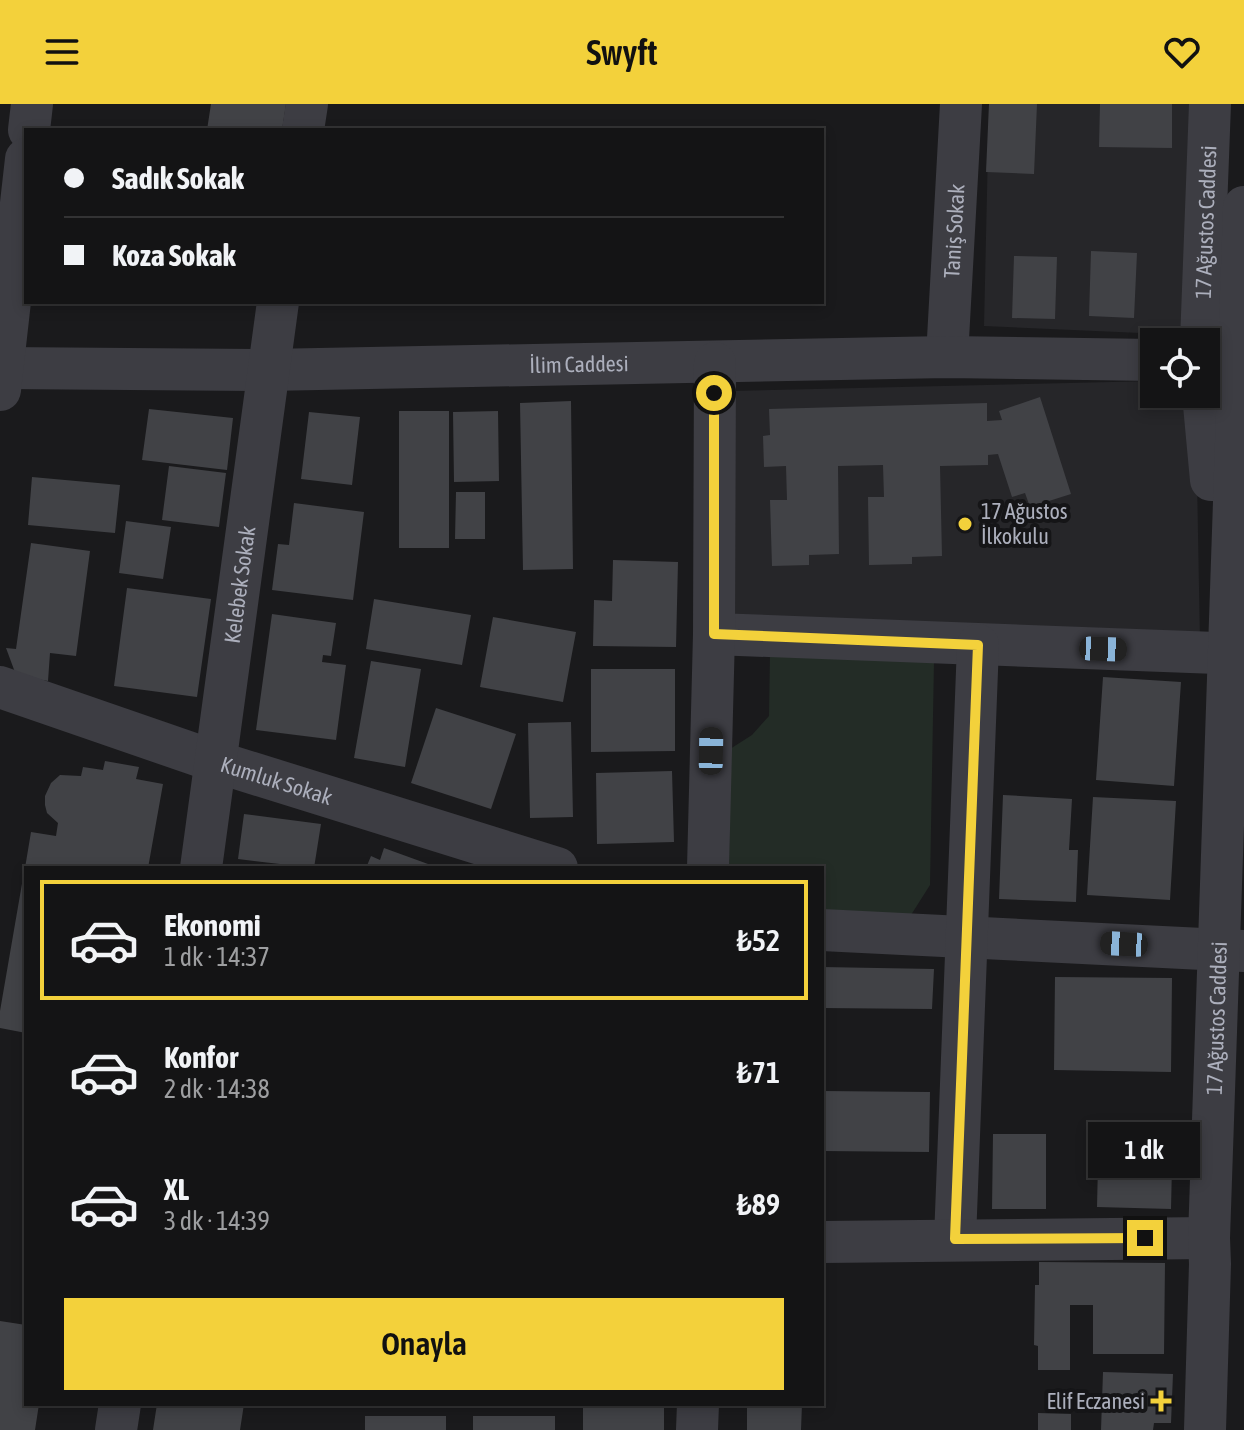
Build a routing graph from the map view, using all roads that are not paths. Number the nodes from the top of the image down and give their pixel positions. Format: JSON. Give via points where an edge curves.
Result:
{"nodes":[{"id":1,"x":32,"y":104,"type":"edge"},
{"id":2,"x":307,"y":104,"type":"edge"},
{"id":3,"x":961,"y":104,"type":"edge"},
{"id":4,"x":1210,"y":104,"type":"edge"},
{"id":5,"x":29,"y":128,"type":"edge"},
{"id":6,"x":303,"y":128,"type":"edge"},
{"id":7,"x":24,"y":170,"type":"edge"},
{"id":8,"x":1244,"y":207,"type":"edge"},
{"id":9,"x":8,"y":257,"type":"edge"},
{"id":10,"x":278,"y":304,"type":"edge"},
{"id":11,"x":1202,"y":328,"type":"edge"},
{"id":12,"x":947,"y":357,"type":"junction"},
{"id":13,"x":1140,"y":360,"type":"edge"},
{"id":14,"x":1229,"y":361,"type":"edge"},
{"id":15,"x":715,"y":363,"type":"junction"},
{"id":16,"x":268,"y":370,"type":"junction"},
{"id":17,"x":1,"y":379,"type":"edge"},
{"id":18,"x":1205,"y":408,"type":"edge"},
{"id":19,"x":714,"y":634,"type":"junction"},
{"id":20,"x":978,"y":645,"type":"junction"},
{"id":21,"x":1236,"y":654,"type":"edge"},
{"id":22,"x":0,"y":687,"type":"edge"},
{"id":23,"x":217,"y":762,"type":"junction"},
{"id":24,"x":201,"y":866,"type":"edge"},
{"id":25,"x":551,"y":866,"type":"edge"},
{"id":26,"x":708,"y":866,"type":"edge"},
{"id":27,"x":824,"y":930,"type":"edge"},
{"id":28,"x":967,"y":936,"type":"junction"},
{"id":29,"x":1231,"y":950,"type":"edge"},
{"id":30,"x":955,"y":1239,"type":"junction"},
{"id":31,"x":824,"y":1242,"type":"edge"},
{"id":32,"x":1221,"y":1255,"type":"edge"},
{"id":33,"x":120,"y":1406,"type":"edge"},
{"id":34,"x":698,"y":1406,"type":"edge"},
{"id":35,"x":116,"y":1430,"type":"edge"},
{"id":36,"x":697,"y":1430,"type":"edge"},
{"id":37,"x":1205,"y":1430,"type":"edge"}],
"edges":[{"from":1,"to":5,"type":"street"},
{"from":2,"to":6,"type":"street"},
{"from":3,"to":12,"type":"street","name":"Taniş Sokak"},
{"from":4,"to":11,"type":"street","name":"17 Ağustos Caddesi"},
{"from":7,"to":9,"type":"street"},
{"from":8,"to":14,"type":"street","name":"17 Ağustos Caddesi"},
{"from":9,"to":17,"type":"street"},
{"from":10,"to":16,"type":"street","name":"Kelebek Sokak"},
{"from":12,"to":13,"type":"street","name":"İlim Caddesi"},
{"from":12,"to":15,"type":"street","name":"İlim Caddesi"},
{"from":14,"to":21,"type":"street","name":"17 Ağustos Caddesi"},
{"from":15,"to":16,"type":"street","name":"İlim Caddesi"},
{"from":15,"to":19,"type":"street"},
{"from":16,"to":17,"type":"street","name":"İlim Caddesi"},
{"from":16,"to":23,"type":"street","name":"Kelebek Sokak"},
{"from":18,"to":21,"type":"street","name":"17 Ağustos Caddesi"},
{"from":19,"to":20,"type":"street"},
{"from":19,"to":26,"type":"street"},
{"from":20,"to":21,"type":"street"},
{"from":20,"to":28,"type":"street"},
{"from":21,"to":29,"type":"street","name":"17 Ağustos Caddesi"},
{"from":22,"to":23,"type":"street","name":"Kumluk Sokak"},
{"from":23,"to":24,"type":"street","name":"Kelebek Sokak"},
{"from":23,"to":25,"type":"street","name":"Kumluk Sokak"},
{"from":27,"to":28,"type":"street"},
{"from":28,"to":29,"type":"street"},
{"from":28,"to":30,"type":"street"},
{"from":29,"to":32,"type":"street","name":"17 Ağustos Caddesi"},
{"from":30,"to":31,"type":"street"},
{"from":30,"to":32,"type":"street"},
{"from":32,"to":37,"type":"street","name":"17 Ağustos Caddesi"},
{"from":33,"to":35,"type":"street"},
{"from":34,"to":36,"type":"street"}]}
